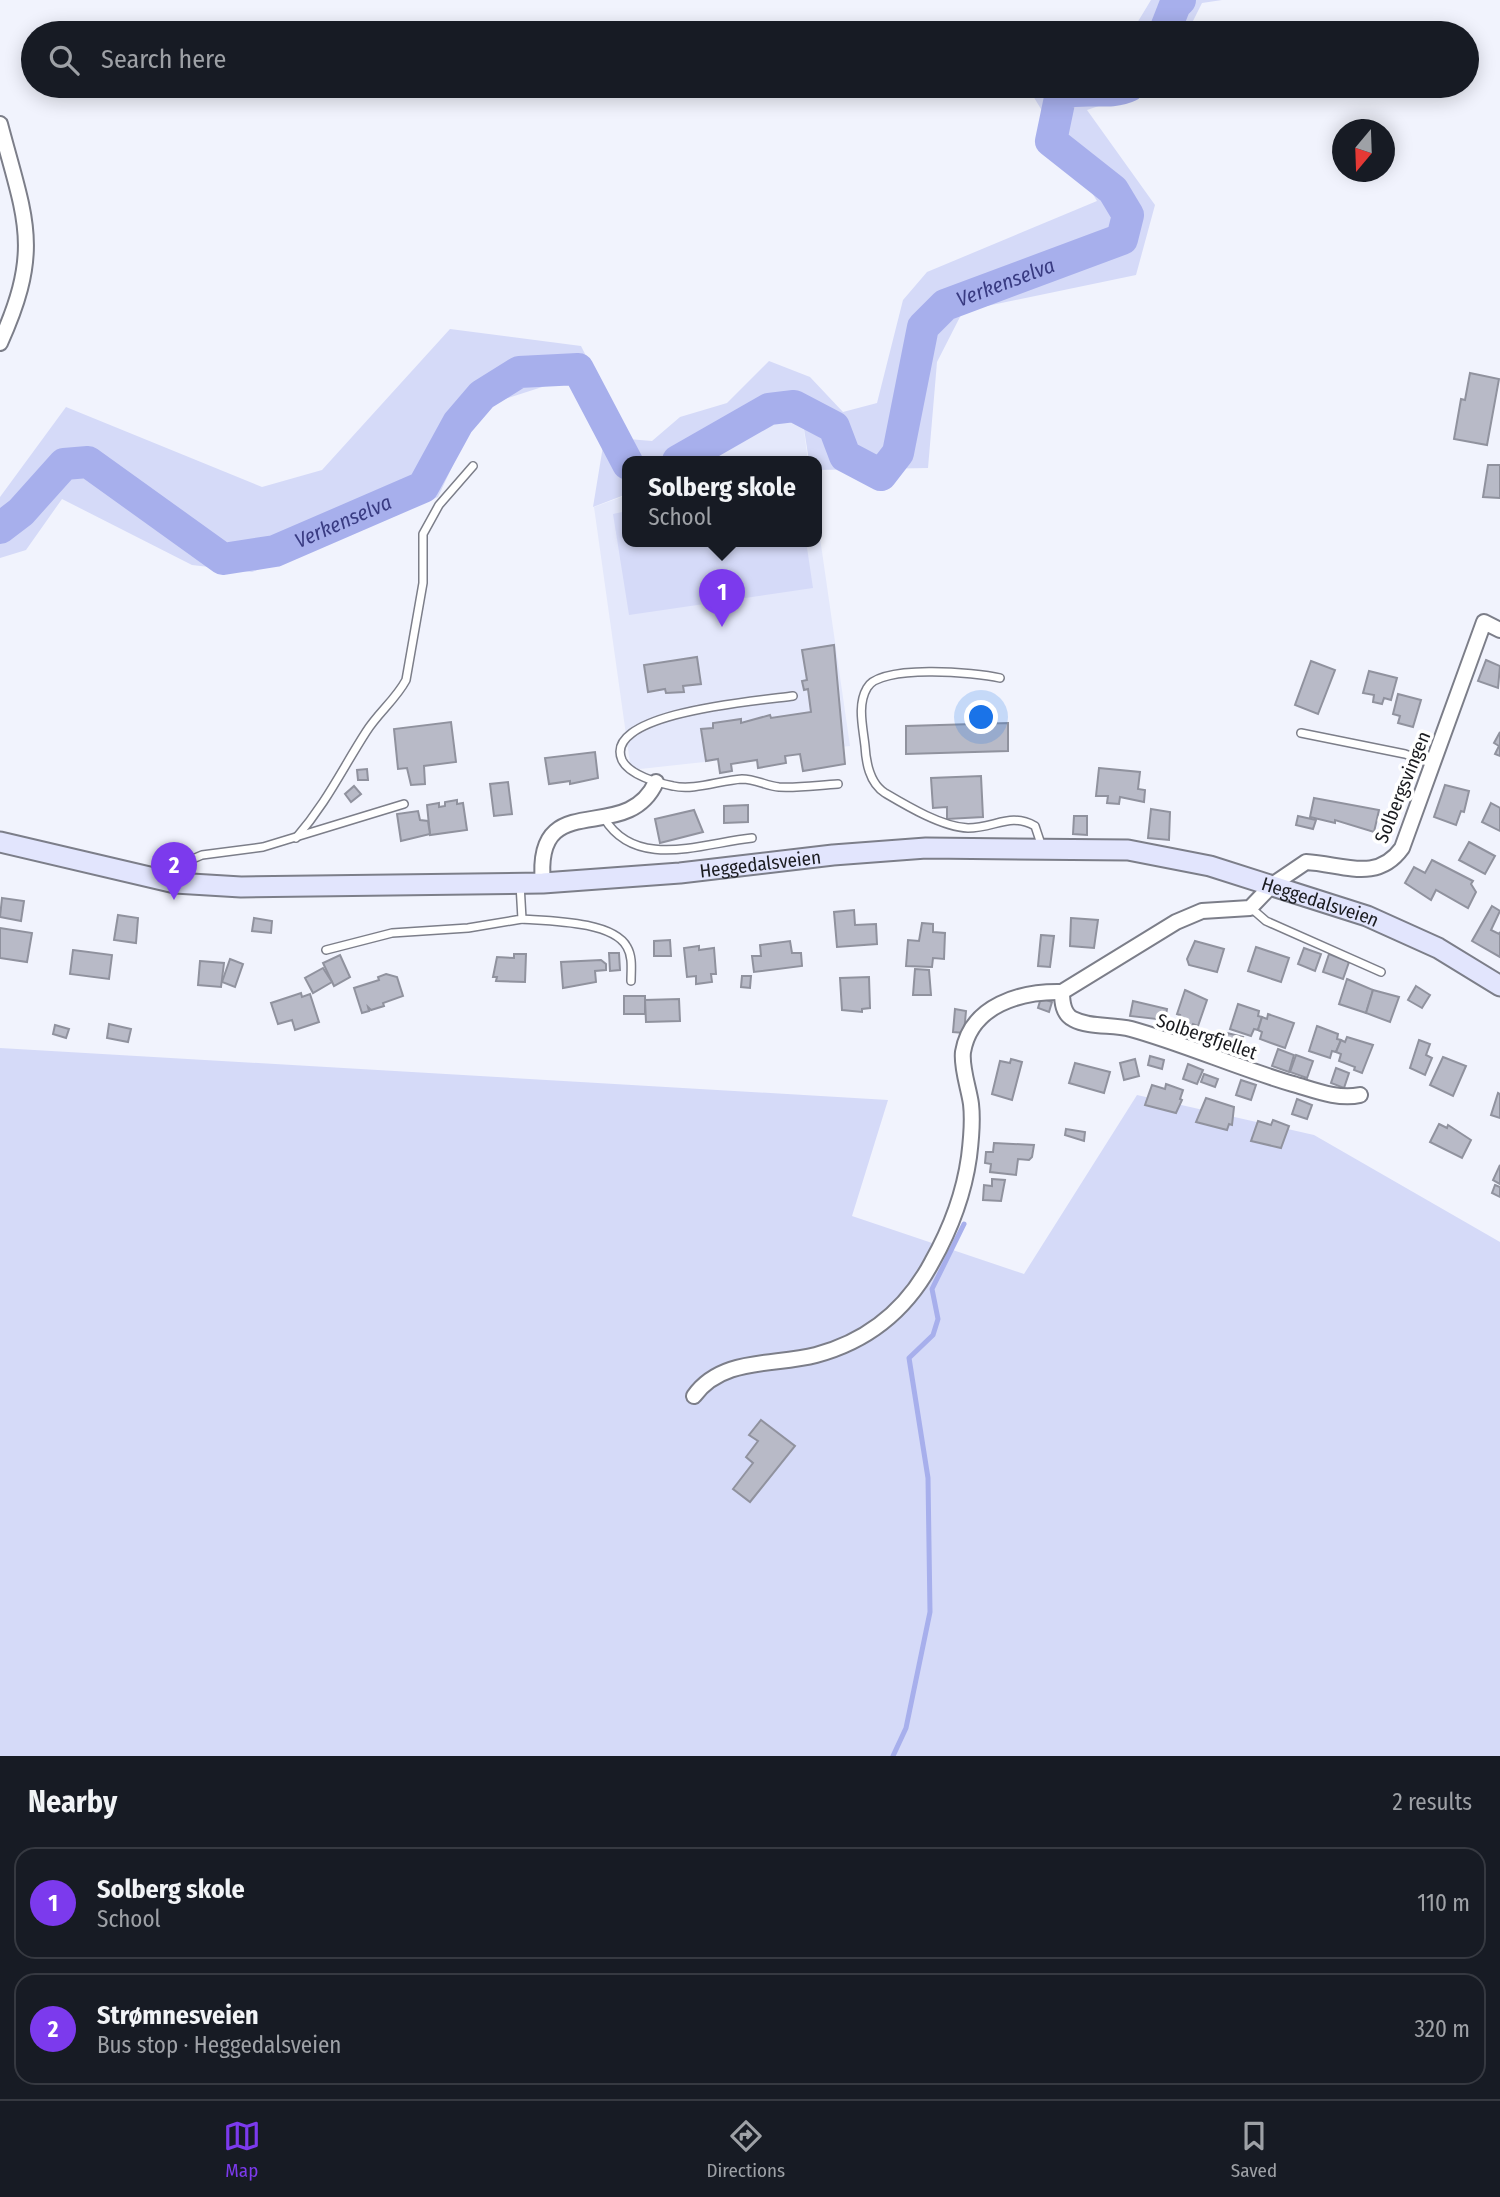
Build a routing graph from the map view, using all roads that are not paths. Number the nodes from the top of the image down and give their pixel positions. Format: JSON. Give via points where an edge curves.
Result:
{"nodes":[{"id":1,"x":0,"y":124,"type":"edge"},
{"id":2,"x":0,"y":343,"type":"edge"},
{"id":3,"x":473,"y":466,"type":"dead end"},
{"id":4,"x":1500,"y":629,"type":"edge"},
{"id":5,"x":1000,"y":678,"type":"dead end"},
{"id":6,"x":793,"y":696,"type":"dead end"},
{"id":7,"x":1301,"y":733,"type":"dead end"},
{"id":8,"x":1433,"y":764,"type":"junction"},
{"id":9,"x":656,"y":782,"type":"junction"},
{"id":10,"x":838,"y":784,"type":"dead end"},
{"id":11,"x":404,"y":804,"type":"dead end"},
{"id":12,"x":604,"y":818,"type":"junction"},
{"id":13,"x":296,"y":838,"type":"junction"},
{"id":14,"x":752,"y":838,"type":"dead end"},
{"id":15,"x":0,"y":842,"type":"edge"},
{"id":16,"x":1042,"y":848,"type":"junction"},
{"id":17,"x":175,"y":883,"type":"junction"},
{"id":18,"x":520,"y":883,"type":"junction"},
{"id":19,"x":543,"y":883,"type":"junction"},
{"id":20,"x":1272,"y":885,"type":"junction"},
{"id":21,"x":1250,"y":908,"type":"junction"},
{"id":22,"x":522,"y":919,"type":"junction"},
{"id":23,"x":326,"y":950,"type":"dead end"},
{"id":24,"x":1381,"y":972,"type":"dead end"},
{"id":25,"x":631,"y":981,"type":"dead end"},
{"id":26,"x":1500,"y":986,"type":"edge"},
{"id":27,"x":1062,"y":992,"type":"junction"},
{"id":28,"x":1360,"y":1096,"type":"dead end"},
{"id":29,"x":694,"y":1396,"type":"dead end"}],
"edges":[{"from":1,"to":2,"type":"street","via":[[23,209],[27,245],[22,289]]},
{"from":3,"to":13,"type":"lane","via":[[439,505],[423,534],[423,583],[406,680],[365,733],[320,811]]},
{"from":4,"to":8,"type":"street","name":"Solbergsvingen","via":[[1484,622]]},
{"from":5,"to":16,"type":"lane","via":[[978,672],[920,672],[876,678],[867,685],[861,702],[866,763],[881,791],[902,802],[966,828],[1024,819],[1035,826]]},
{"from":6,"to":9,"type":"lane","via":[[691,710],[635,728],[625,736],[622,759],[629,769]]},
{"from":7,"to":8,"type":"lane"},
{"from":8,"to":20,"type":"street","name":"Solbergsvingen","via":[[1402,848],[1392,861],[1362,870],[1306,862]]},
{"from":9,"to":10,"type":"lane","via":[[677,788],[745,779],[778,787]]},
{"from":9,"to":12,"type":"street","via":[[649,797]]},
{"from":11,"to":13,"type":"lane"},
{"from":12,"to":14,"type":"lane","via":[[619,836],[645,848],[682,850]]},
{"from":12,"to":19,"type":"street","via":[[563,825],[549,835],[540,858]]},
{"from":13,"to":17,"type":"lane","via":[[188,860],[178,870]]},
{"from":15,"to":17,"type":"main road","name":"Heggedalsveien"},
{"from":16,"to":19,"type":"main road","name":"Heggedalsveien","via":[[878,850]]},
{"from":16,"to":20,"type":"main road","name":"Heggedalsveien","via":[[1153,854]]},
{"from":17,"to":18,"type":"main road","name":"Heggedalsveien","via":[[241,887]]},
{"from":18,"to":19,"type":"main road","name":"Heggedalsveien"},
{"from":18,"to":22,"type":"lane"},
{"from":20,"to":21,"type":"street"},
{"from":20,"to":26,"type":"main road","name":"Heggedalsveien","via":[[1367,916],[1438,948]]},
{"from":21,"to":24,"type":"lane","via":[[1266,921]]},
{"from":21,"to":27,"type":"street","via":[[1202,911],[1176,922]]},
{"from":22,"to":23,"type":"lane","via":[[392,933]]},
{"from":22,"to":25,"type":"lane","via":[[590,926],[615,935],[628,948]]},
{"from":27,"to":28,"type":"street","name":"Solbergfjellet","via":[[1068,1016],[1084,1024],[1131,1029],[1317,1091]]},
{"from":27,"to":29,"type":"street","via":[[1037,991],[1013,998],[992,1008],[969,1034],[963,1054],[972,1109],[959,1203],[914,1293],[868,1334],[816,1355],[723,1371]]}]}
